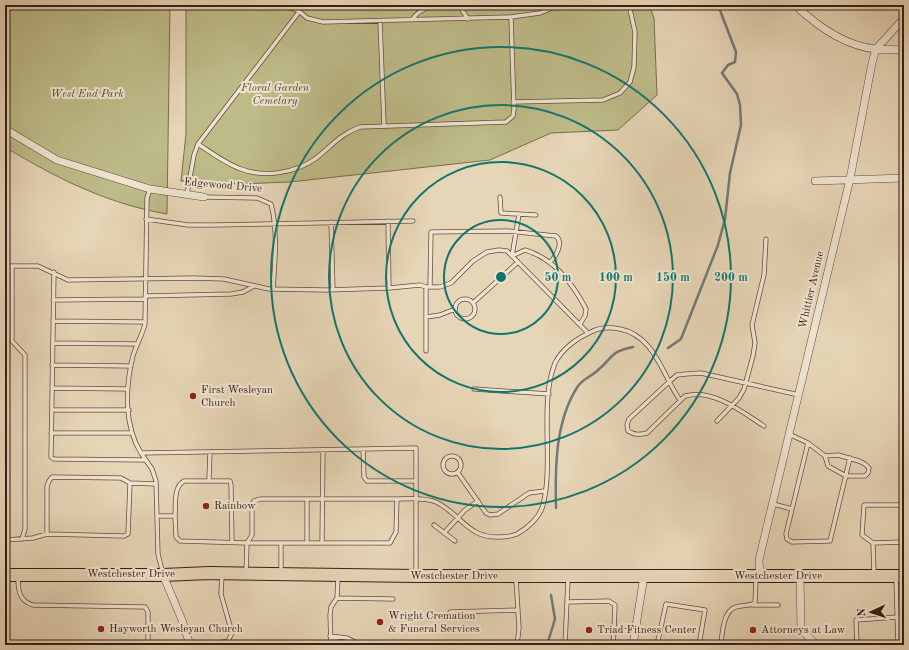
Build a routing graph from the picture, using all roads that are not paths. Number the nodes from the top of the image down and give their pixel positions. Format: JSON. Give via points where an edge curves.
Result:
{"nodes":[{"id":1,"x":284,"y":5,"type":"edge"},
{"id":2,"x":292,"y":5,"type":"edge"},
{"id":3,"x":560,"y":5,"type":"edge"},
{"id":4,"x":629,"y":5,"type":"edge"},
{"id":5,"x":795,"y":5,"type":"edge"},
{"id":6,"x":297,"y":11,"type":"junction"},
{"id":7,"x":511,"y":17,"type":"junction"},
{"id":8,"x":904,"y":18,"type":"edge"},
{"id":9,"x":468,"y":19,"type":"junction"},
{"id":10,"x":412,"y":20,"type":"junction"},
{"id":11,"x":380,"y":21,"type":"junction"},
{"id":12,"x":876,"y":49,"type":"junction"},
{"id":13,"x":904,"y":50,"type":"edge"},
{"id":14,"x":514,"y":102,"type":"junction"},
{"id":15,"x":384,"y":125,"type":"junction"},
{"id":16,"x":5,"y":129,"type":"edge"},
{"id":17,"x":198,"y":144,"type":"junction"},
{"id":18,"x":904,"y":178,"type":"edge"},
{"id":19,"x":850,"y":179,"type":"junction"},
{"id":20,"x":815,"y":181,"type":"dead end"},
{"id":21,"x":150,"y":189,"type":"junction"},
{"id":22,"x":187,"y":195,"type":"junction"},
{"id":23,"x":204,"y":197,"type":"joint"},
{"id":24,"x":500,"y":197,"type":"dead end"},
{"id":25,"x":519,"y":214,"type":"junction"},
{"id":26,"x":536,"y":215,"type":"dead end"},
{"id":27,"x":146,"y":219,"type":"junction"},
{"id":28,"x":388,"y":221,"type":"junction"},
{"id":29,"x":413,"y":221,"type":"dead end"},
{"id":30,"x":331,"y":222,"type":"junction"},
{"id":31,"x":274,"y":224,"type":"junction"},
{"id":32,"x":517,"y":232,"type":"junction"},
{"id":33,"x":766,"y":239,"type":"dead end"},
{"id":34,"x":512,"y":256,"type":"junction"},
{"id":35,"x":518,"y":262,"type":"junction"},
{"id":36,"x":550,"y":262,"type":"junction"},
{"id":37,"x":5,"y":266,"type":"edge"},
{"id":38,"x":12,"y":266,"type":"junction"},
{"id":39,"x":54,"y":272,"type":"junction"},
{"id":40,"x":145,"y":279,"type":"junction"},
{"id":41,"x":254,"y":286,"type":"junction"},
{"id":42,"x":428,"y":287,"type":"junction"},
{"id":43,"x":389,"y":288,"type":"junction"},
{"id":44,"x":273,"y":289,"type":"junction"},
{"id":45,"x":333,"y":290,"type":"junction"},
{"id":46,"x":145,"y":298,"type":"junction"},
{"id":47,"x":53,"y":300,"type":"junction"},
{"id":48,"x":473,"y":303,"type":"junction"},
{"id":49,"x":455,"y":309,"type":"junction"},
{"id":50,"x":426,"y":317,"type":"junction"},
{"id":51,"x":53,"y":321,"type":"junction"},
{"id":52,"x":145,"y":322,"type":"junction"},
{"id":53,"x":580,"y":324,"type":"junction"},
{"id":54,"x":588,"y":333,"type":"junction"},
{"id":55,"x":53,"y":343,"type":"junction"},
{"id":56,"x":138,"y":344,"type":"junction"},
{"id":57,"x":426,"y":351,"type":"dead end"},
{"id":58,"x":52,"y":365,"type":"junction"},
{"id":59,"x":131,"y":366,"type":"junction"},
{"id":60,"x":670,"y":381,"type":"junction"},
{"id":61,"x":745,"y":382,"type":"junction"},
{"id":62,"x":52,"y":388,"type":"junction"},
{"id":63,"x":128,"y":388,"type":"junction"},
{"id":64,"x":474,"y":389,"type":"dead end"},
{"id":65,"x":549,"y":394,"type":"junction"},
{"id":66,"x":799,"y":395,"type":"junction"},
{"id":67,"x":680,"y":400,"type":"junction"},
{"id":68,"x":732,"y":406,"type":"junction"},
{"id":69,"x":52,"y":410,"type":"junction"},
{"id":70,"x":129,"y":410,"type":"junction"},
{"id":71,"x":717,"y":421,"type":"dead end"},
{"id":72,"x":764,"y":426,"type":"dead end"},
{"id":73,"x":51,"y":433,"type":"junction"},
{"id":74,"x":132,"y":433,"type":"junction"},
{"id":75,"x":789,"y":434,"type":"junction"},
{"id":76,"x":808,"y":443,"type":"junction"},
{"id":77,"x":363,"y":449,"type":"junction"},
{"id":78,"x":323,"y":450,"type":"junction"},
{"id":79,"x":210,"y":452,"type":"junction"},
{"id":80,"x":141,"y":453,"type":"junction"},
{"id":81,"x":825,"y":456,"type":"junction"},
{"id":82,"x":850,"y":458,"type":"junction"},
{"id":83,"x":145,"y":460,"type":"junction"},
{"id":84,"x":458,"y":473,"type":"junction"},
{"id":85,"x":846,"y":476,"type":"junction"},
{"id":86,"x":209,"y":480,"type":"junction"},
{"id":87,"x":416,"y":481,"type":"junction"},
{"id":88,"x":130,"y":483,"type":"junction"},
{"id":89,"x":156,"y":484,"type":"junction"},
{"id":90,"x":544,"y":491,"type":"junction"},
{"id":91,"x":322,"y":499,"type":"junction"},
{"id":92,"x":397,"y":499,"type":"junction"},
{"id":93,"x":308,"y":500,"type":"junction"},
{"id":94,"x":416,"y":500,"type":"junction"},
{"id":95,"x":478,"y":501,"type":"junction"},
{"id":96,"x":773,"y":504,"type":"junction"},
{"id":97,"x":904,"y":505,"type":"edge"},
{"id":98,"x":792,"y":509,"type":"junction"},
{"id":99,"x":157,"y":516,"type":"junction"},
{"id":100,"x":175,"y":516,"type":"junction"},
{"id":101,"x":457,"y":518,"type":"junction"},
{"id":102,"x":434,"y":525,"type":"dead end"},
{"id":103,"x":444,"y":533,"type":"junction"},
{"id":104,"x":47,"y":534,"type":"junction"},
{"id":105,"x":22,"y":539,"type":"junction"},
{"id":106,"x":5,"y":540,"type":"edge"},
{"id":107,"x":455,"y":541,"type":"dead end"},
{"id":108,"x":232,"y":542,"type":"junction"},
{"id":109,"x":904,"y":542,"type":"edge"},
{"id":110,"x":247,"y":543,"type":"junction"},
{"id":111,"x":281,"y":543,"type":"junction"},
{"id":112,"x":307,"y":543,"type":"junction"},
{"id":113,"x":322,"y":543,"type":"junction"},
{"id":114,"x":873,"y":543,"type":"junction"},
{"id":115,"x":904,"y":561,"type":"edge"},
{"id":116,"x":222,"y":573,"type":"junction"},
{"id":117,"x":246,"y":573,"type":"junction"},
{"id":118,"x":280,"y":574,"type":"junction"},
{"id":119,"x":5,"y":575,"type":"edge"},
{"id":120,"x":18,"y":575,"type":"junction"},
{"id":121,"x":163,"y":575,"type":"junction"},
{"id":122,"x":338,"y":575,"type":"junction"},
{"id":123,"x":416,"y":576,"type":"junction"},
{"id":124,"x":516,"y":576,"type":"junction"},
{"id":125,"x":568,"y":576,"type":"junction"},
{"id":126,"x":644,"y":576,"type":"junction"},
{"id":127,"x":758,"y":576,"type":"junction"},
{"id":128,"x":800,"y":576,"type":"junction"},
{"id":129,"x":874,"y":576,"type":"junction"},
{"id":130,"x":900,"y":576,"type":"edge"},
{"id":131,"x":337,"y":598,"type":"junction"},
{"id":132,"x":393,"y":599,"type":"dead end"},
{"id":133,"x":567,"y":602,"type":"junction"},
{"id":134,"x":751,"y":605,"type":"junction"},
{"id":135,"x":778,"y":605,"type":"dead end"},
{"id":136,"x":518,"y":610,"type":"junction"},
{"id":137,"x":450,"y":612,"type":"dead end"},
{"id":138,"x":898,"y":617,"type":"junction"},
{"id":139,"x":614,"y":630,"type":"junction"},
{"id":140,"x":635,"y":631,"type":"junction"},
{"id":141,"x":330,"y":636,"type":"junction"},
{"id":142,"x":390,"y":644,"type":"edge"},
{"id":143,"x":148,"y":645,"type":"edge"},
{"id":144,"x":190,"y":645,"type":"edge"},
{"id":145,"x":212,"y":645,"type":"edge"},
{"id":146,"x":331,"y":645,"type":"edge"},
{"id":147,"x":517,"y":645,"type":"edge"},
{"id":148,"x":565,"y":645,"type":"edge"},
{"id":149,"x":613,"y":645,"type":"edge"},
{"id":150,"x":633,"y":645,"type":"edge"},
{"id":151,"x":657,"y":645,"type":"edge"},
{"id":152,"x":699,"y":645,"type":"edge"},
{"id":153,"x":721,"y":645,"type":"edge"},
{"id":154,"x":816,"y":645,"type":"edge"},
{"id":155,"x":857,"y":645,"type":"edge"},
{"id":156,"x":898,"y":645,"type":"edge"}],
"edges":[{"from":1,"to":6,"type":"lane"},
{"from":2,"to":6,"type":"lane"},
{"from":3,"to":7,"type":"lane","via":[[540,13]]},
{"from":4,"to":14,"type":"lane","via":[[635,32],[634,67],[630,82],[620,93],[603,100]]},
{"from":5,"to":12,"type":"street","via":[[807,17],[834,35]]},
{"from":6,"to":11,"type":"lane","via":[[314,21]]},
{"from":6,"to":17,"type":"lane"},
{"from":7,"to":9,"type":"lane"},
{"from":7,"to":14,"type":"lane"},
{"from":8,"to":12,"type":"street"},
{"from":9,"to":10,"type":"lane"},
{"from":9,"to":10,"type":"lane","via":[[460,7],[430,7],[416,14]]},
{"from":10,"to":11,"type":"lane"},
{"from":11,"to":15,"type":"lane"},
{"from":12,"to":13,"type":"street"},
{"from":12,"to":19,"type":"street","name":"Whittier Avenue"},
{"from":14,"to":15,"type":"lane","via":[[513,116],[506,122]]},
{"from":15,"to":17,"type":"lane","via":[[360,127],[349,131],[303,166],[276,173],[242,170]]},
{"from":16,"to":21,"type":"street","name":"Edgewood Drive","via":[[57,160]]},
{"from":17,"to":22,"type":"lane"},
{"from":18,"to":19,"type":"street"},
{"from":19,"to":20,"type":"street"},
{"from":19,"to":66,"type":"street","name":"Whittier Avenue"},
{"from":21,"to":22,"type":"street","name":"Edgewood Drive"},
{"from":21,"to":27,"type":"lane"},
{"from":22,"to":23,"type":"street","name":"Edgewood Drive"},
{"from":23,"to":31,"type":"lane","name":"Edgewood Drive","via":[[265,200],[271,204]]},
{"from":24,"to":25,"type":"lane","via":[[501,214]]},
{"from":25,"to":26,"type":"lane"},
{"from":25,"to":32,"type":"lane"},
{"from":27,"to":31,"type":"lane","via":[[188,225]]},
{"from":27,"to":40,"type":"lane"},
{"from":28,"to":29,"type":"lane"},
{"from":28,"to":30,"type":"lane"},
{"from":28,"to":43,"type":"lane"},
{"from":30,"to":31,"type":"lane"},
{"from":30,"to":45,"type":"lane"},
{"from":31,"to":44,"type":"lane","name":"Edgewood Drive"},
{"from":32,"to":34,"type":"lane"},
{"from":32,"to":36,"type":"lane","via":[[556,236],[557,252]]},
{"from":32,"to":42,"type":"lane","via":[[431,232]]},
{"from":33,"to":61,"type":"lane","via":[[764,275],[752,325],[755,343]]},
{"from":34,"to":35,"type":"lane"},
{"from":34,"to":36,"type":"lane","via":[[525,250]]},
{"from":34,"to":42,"type":"lane","via":[[507,251],[487,252],[473,261],[451,283]]},
{"from":35,"to":48,"type":"lane"},
{"from":35,"to":53,"type":"lane"},
{"from":36,"to":53,"type":"lane","via":[[586,309]]},
{"from":37,"to":38,"type":"lane"},
{"from":38,"to":39,"type":"lane","via":[[38,266]]},
{"from":38,"to":105,"type":"lane","via":[[12,341],[24,355],[25,529]]},
{"from":39,"to":40,"type":"lane","via":[[68,280]]},
{"from":39,"to":47,"type":"lane"},
{"from":40,"to":41,"type":"lane","via":[[217,279]]},
{"from":40,"to":46,"type":"lane"},
{"from":41,"to":44,"type":"lane"},
{"from":41,"to":46,"type":"lane","via":[[243,292],[231,294]]},
{"from":42,"to":43,"type":"lane","via":[[420,285]]},
{"from":42,"to":50,"type":"lane"},
{"from":43,"to":45,"type":"lane"},
{"from":44,"to":45,"type":"lane"},
{"from":46,"to":47,"type":"lane"},
{"from":46,"to":52,"type":"lane"},
{"from":47,"to":51,"type":"lane"},
{"from":48,"to":49,"type":"lane","via":[[468,299],[462,299],[456,303]]},
{"from":48,"to":49,"type":"lane","via":[[475,309],[470,318],[460,318]]},
{"from":49,"to":50,"type":"lane"},
{"from":50,"to":57,"type":"lane"},
{"from":51,"to":52,"type":"lane"},
{"from":51,"to":55,"type":"lane"},
{"from":52,"to":56,"type":"lane","via":[[143,335]]},
{"from":53,"to":54,"type":"lane"},
{"from":54,"to":60,"type":"lane","via":[[597,328],[613,328],[635,334],[652,350]]},
{"from":54,"to":65,"type":"lane","via":[[579,337],[556,362]]},
{"from":55,"to":56,"type":"lane"},
{"from":55,"to":58,"type":"lane"},
{"from":56,"to":59,"type":"lane"},
{"from":58,"to":59,"type":"lane"},
{"from":58,"to":62,"type":"lane"},
{"from":59,"to":63,"type":"lane"},
{"from":60,"to":61,"type":"lane","via":[[677,375],[700,373]]},
{"from":60,"to":67,"type":"lane"},
{"from":60,"to":67,"type":"lane","via":[[629,419],[628,431],[639,435],[647,433]]},
{"from":61,"to":66,"type":"lane"},
{"from":61,"to":68,"type":"lane","via":[[739,398]]},
{"from":62,"to":63,"type":"lane"},
{"from":62,"to":69,"type":"lane"},
{"from":63,"to":70,"type":"lane"},
{"from":64,"to":65,"type":"lane"},
{"from":65,"to":90,"type":"lane"},
{"from":66,"to":75,"type":"street","name":"Whittier Avenue"},
{"from":67,"to":68,"type":"lane","via":[[685,396],[697,394]]},
{"from":68,"to":71,"type":"lane"},
{"from":68,"to":72,"type":"lane"},
{"from":69,"to":70,"type":"lane"},
{"from":69,"to":73,"type":"lane"},
{"from":70,"to":74,"type":"lane"},
{"from":73,"to":74,"type":"lane"},
{"from":73,"to":83,"type":"lane","via":[[51,457],[54,459]]},
{"from":74,"to":80,"type":"lane"},
{"from":75,"to":76,"type":"lane"},
{"from":75,"to":96,"type":"street","name":"Whittier Avenue"},
{"from":76,"to":81,"type":"lane"},
{"from":76,"to":98,"type":"lane"},
{"from":77,"to":78,"type":"lane"},
{"from":77,"to":87,"type":"lane","via":[[364,477],[367,481]]},
{"from":77,"to":87,"type":"lane","via":[[416,448]]},
{"from":78,"to":79,"type":"lane"},
{"from":78,"to":91,"type":"lane"},
{"from":79,"to":80,"type":"lane"},
{"from":79,"to":86,"type":"lane"},
{"from":80,"to":83,"type":"lane"},
{"from":81,"to":82,"type":"lane","via":[[838,455]]},
{"from":81,"to":85,"type":"lane","via":[[828,466]]},
{"from":82,"to":85,"type":"lane"},
{"from":82,"to":85,"type":"lane","via":[[865,464],[868,473],[865,476]]},
{"from":83,"to":89,"type":"lane","via":[[152,469]]},
{"from":84,"to":84,"type":"lane","via":[[462,468],[459,459],[453,456],[445,459],[444,471],[449,474]]},
{"from":84,"to":95,"type":"lane"},
{"from":85,"to":98,"type":"lane","via":[[830,541],[792,542],[788,539],[786,534]]},
{"from":86,"to":100,"type":"lane","via":[[180,483],[177,488]]},
{"from":86,"to":108,"type":"lane","via":[[230,481]]},
{"from":87,"to":94,"type":"lane"},
{"from":88,"to":89,"type":"lane"},
{"from":88,"to":104,"type":"lane","via":[[128,534]]},
{"from":88,"to":104,"type":"lane","via":[[122,478],[52,477],[47,486]]},
{"from":89,"to":99,"type":"lane"},
{"from":90,"to":95,"type":"lane","via":[[529,493],[494,515],[486,513]]},
{"from":90,"to":101,"type":"lane","via":[[543,505],[538,515],[531,525],[517,534],[491,538],[482,536]]},
{"from":91,"to":92,"type":"lane"},
{"from":91,"to":93,"type":"lane"},
{"from":91,"to":113,"type":"lane"},
{"from":92,"to":94,"type":"lane"},
{"from":92,"to":113,"type":"lane","via":[[396,532],[390,543]]},
{"from":93,"to":110,"type":"lane","via":[[260,498],[254,501],[252,535]]},
{"from":93,"to":112,"type":"lane"},
{"from":94,"to":101,"type":"lane","via":[[435,501]]},
{"from":94,"to":123,"type":"lane"},
{"from":95,"to":101,"type":"lane"},
{"from":96,"to":98,"type":"lane"},
{"from":96,"to":127,"type":"street","name":"Whittier Avenue","via":[[759,560]]},
{"from":97,"to":114,"type":"lane","via":[[864,505],[862,535]]},
{"from":99,"to":100,"type":"lane"},
{"from":99,"to":121,"type":"lane","via":[[158,554]]},
{"from":100,"to":108,"type":"lane","via":[[178,540]]},
{"from":101,"to":103,"type":"lane"},
{"from":102,"to":103,"type":"lane"},
{"from":103,"to":107,"type":"lane"},
{"from":104,"to":105,"type":"lane"},
{"from":105,"to":106,"type":"lane"},
{"from":108,"to":110,"type":"lane"},
{"from":109,"to":114,"type":"lane"},
{"from":109,"to":115,"type":"lane"},
{"from":110,"to":111,"type":"lane"},
{"from":110,"to":117,"type":"lane"},
{"from":111,"to":112,"type":"lane"},
{"from":111,"to":118,"type":"lane"},
{"from":112,"to":113,"type":"lane"},
{"from":114,"to":129,"type":"lane"},
{"from":116,"to":117,"type":"main road","name":"Westchester Drive"},
{"from":116,"to":121,"type":"main road","name":"Westchester Drive"},
{"from":116,"to":145,"type":"lane","via":[[221,594],[232,633],[228,641]]},
{"from":117,"to":118,"type":"main road","name":"Westchester Drive"},
{"from":118,"to":122,"type":"main road","name":"Westchester Drive"},
{"from":119,"to":120,"type":"main road","name":"Westchester Drive"},
{"from":120,"to":121,"type":"main road","name":"Westchester Drive"},
{"from":120,"to":143,"type":"lane","via":[[20,596],[33,605],[145,607],[148,612]]},
{"from":121,"to":144,"type":"street"},
{"from":122,"to":123,"type":"main road","name":"Westchester Drive"},
{"from":122,"to":131,"type":"lane"},
{"from":123,"to":124,"type":"main road","name":"Westchester Drive"},
{"from":124,"to":125,"type":"main road","name":"Westchester Drive"},
{"from":124,"to":136,"type":"lane"},
{"from":125,"to":126,"type":"main road","name":"Westchester Drive"},
{"from":125,"to":133,"type":"lane"},
{"from":126,"to":127,"type":"main road","name":"Westchester Drive"},
{"from":126,"to":140,"type":"street"},
{"from":127,"to":128,"type":"main road","name":"Westchester Drive"},
{"from":127,"to":134,"type":"lane","via":[[756,600]]},
{"from":128,"to":129,"type":"main road","name":"Westchester Drive"},
{"from":128,"to":154,"type":"street","via":[[801,629]]},
{"from":129,"to":130,"type":"main road","name":"Westchester Drive"},
{"from":130,"to":138,"type":"lane"},
{"from":131,"to":132,"type":"lane"},
{"from":131,"to":141,"type":"lane","via":[[331,607]]},
{"from":133,"to":139,"type":"lane","via":[[609,601],[615,606]]},
{"from":133,"to":148,"type":"lane"},
{"from":134,"to":135,"type":"lane"},
{"from":134,"to":153,"type":"lane","via":[[736,607],[728,613],[722,630]]},
{"from":136,"to":137,"type":"lane"},
{"from":136,"to":147,"type":"lane"},
{"from":138,"to":155,"type":"lane","via":[[856,620]]},
{"from":138,"to":156,"type":"lane"},
{"from":139,"to":140,"type":"lane"},
{"from":139,"to":149,"type":"lane"},
{"from":140,"to":150,"type":"street"},
{"from":141,"to":142,"type":"lane","via":[[346,638],[361,645]]},
{"from":141,"to":146,"type":"lane"},
{"from":151,"to":152,"type":"lane","via":[[666,604],[705,610]]}]}
